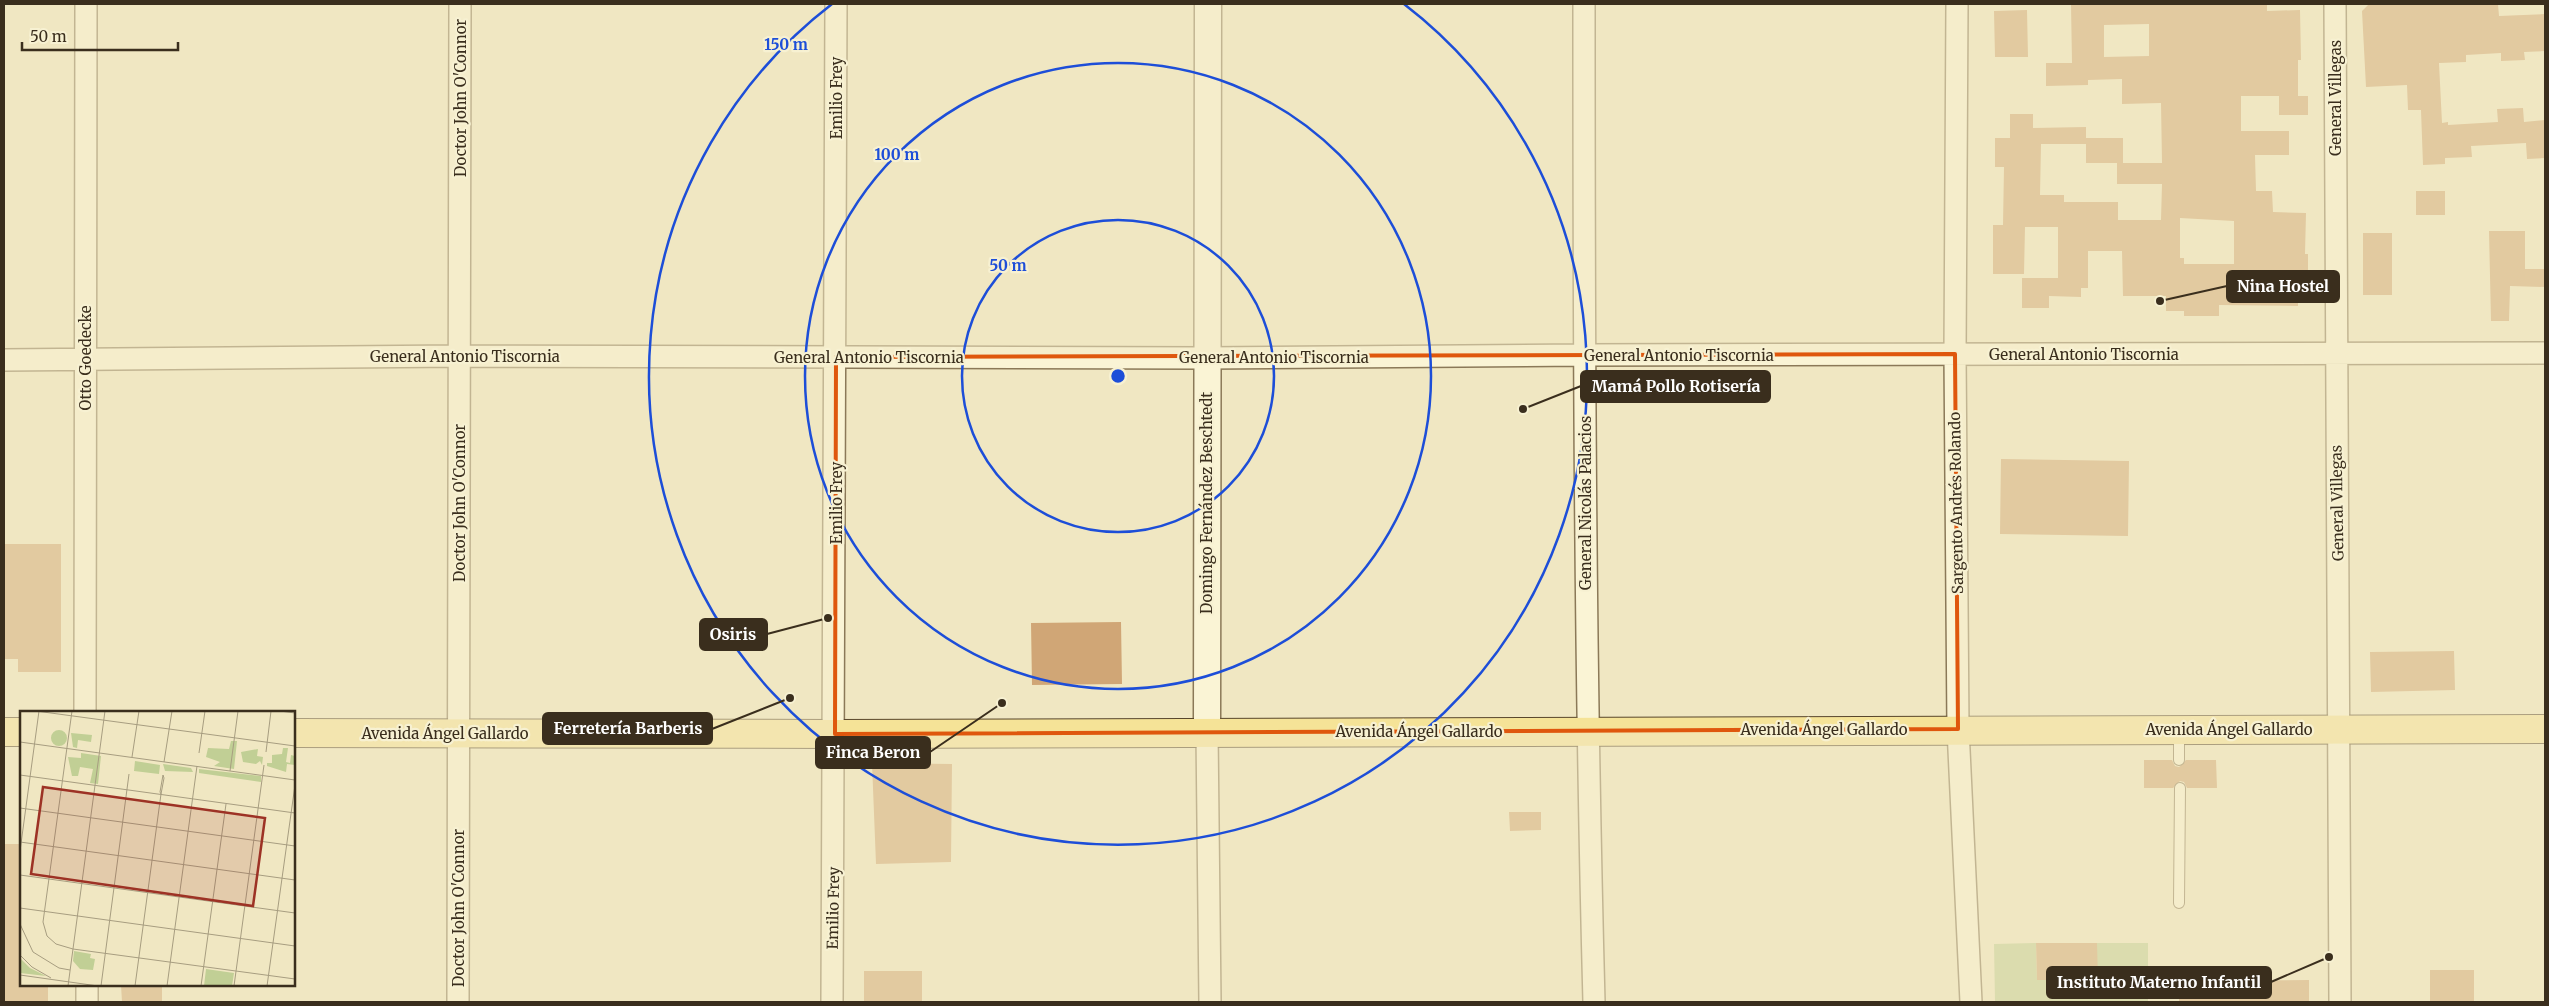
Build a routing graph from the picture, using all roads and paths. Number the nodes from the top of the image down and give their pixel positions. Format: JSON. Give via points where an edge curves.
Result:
{"nodes":[{"id":1,"x":86,"y":4,"type":"edge"},
{"id":2,"x":460,"y":4,"type":"edge"},
{"id":3,"x":836,"y":4,"type":"edge"},
{"id":4,"x":1208,"y":4,"type":"edge"},
{"id":5,"x":1584,"y":4,"type":"edge"},
{"id":6,"x":1956,"y":4,"type":"edge"},
{"id":7,"x":2335,"y":4,"type":"edge"},
{"id":8,"x":2335,"y":353,"type":"junction"},
{"id":9,"x":2545,"y":353,"type":"edge"},
{"id":10,"x":1955,"y":354,"type":"junction"},
{"id":11,"x":1584,"y":355,"type":"junction"},
{"id":12,"x":459,"y":356,"type":"junction"},
{"id":13,"x":836,"y":357,"type":"junction"},
{"id":14,"x":1206,"y":358,"type":"junction"},
{"id":15,"x":4,"y":360,"type":"edge"},
{"id":16,"x":85,"y":360,"type":"junction"},
{"id":17,"x":85,"y":711,"type":"edge"},
{"id":18,"x":1958,"y":729,"type":"junction"},
{"id":19,"x":2179,"y":729,"type":"junction"},
{"id":20,"x":2340,"y":729,"type":"junction"},
{"id":21,"x":2545,"y":729,"type":"edge"},
{"id":22,"x":1587,"y":730,"type":"junction"},
{"id":23,"x":4,"y":732,"type":"edge"},
{"id":24,"x":20,"y":732,"type":"edge"},
{"id":25,"x":1207,"y":732,"type":"junction"},
{"id":26,"x":295,"y":733,"type":"edge"},
{"id":27,"x":458,"y":733,"type":"junction"},
{"id":28,"x":835,"y":734,"type":"junction"},
{"id":29,"x":2179,"y":760,"type":"dead end"},
{"id":30,"x":2180,"y":788,"type":"dead end"},
{"id":31,"x":2180,"y":903,"type":"dead end"},
{"id":32,"x":87,"y":986,"type":"edge"},
{"id":33,"x":87,"y":1002,"type":"edge"},
{"id":34,"x":458,"y":1002,"type":"edge"},
{"id":35,"x":832,"y":1002,"type":"edge"},
{"id":36,"x":1210,"y":1002,"type":"edge"},
{"id":37,"x":1594,"y":1002,"type":"edge"},
{"id":38,"x":1971,"y":1002,"type":"edge"},
{"id":39,"x":2340,"y":1002,"type":"edge"}],
"edges":[{"from":1,"to":16,"type":"street","name":"Otto Goedecke"},
{"from":2,"to":12,"type":"street","name":"Doctor John O'Connor"},
{"from":3,"to":13,"type":"street","name":"Emilio Frey"},
{"from":4,"to":14,"type":"street","name":"Domingo Fernández Beschtedt"},
{"from":5,"to":11,"type":"street","name":"General Nicolás Palacios"},
{"from":6,"to":10,"type":"street","name":"Sargento Andrés Rolando"},
{"from":7,"to":8,"type":"street","name":"General Villegas"},
{"from":8,"to":9,"type":"street","name":"General Antonio Tiscornia"},
{"from":8,"to":10,"type":"street","name":"General Antonio Tiscornia"},
{"from":8,"to":20,"type":"street","name":"General Villegas"},
{"from":10,"to":11,"type":"street","name":"General Antonio Tiscornia"},
{"from":10,"to":18,"type":"street","name":"Sargento Andrés Rolando"},
{"from":11,"to":14,"type":"street","name":"General Antonio Tiscornia"},
{"from":11,"to":22,"type":"street","name":"General Nicolás Palacios"},
{"from":12,"to":13,"type":"street","name":"General Antonio Tiscornia"},
{"from":12,"to":16,"type":"street","name":"General Antonio Tiscornia"},
{"from":12,"to":27,"type":"street","name":"Doctor John O'Connor"},
{"from":13,"to":14,"type":"street","name":"General Antonio Tiscornia"},
{"from":13,"to":28,"type":"street","name":"Emilio Frey"},
{"from":14,"to":25,"type":"street","name":"Domingo Fernández Beschtedt"},
{"from":15,"to":16,"type":"street","name":"General Antonio Tiscornia"},
{"from":16,"to":17,"type":"street","name":"Otto Goedecke"},
{"from":18,"to":19,"type":"main road","name":"Avenida Ángel Gallardo"},
{"from":18,"to":22,"type":"main road","name":"Avenida Ángel Gallardo"},
{"from":18,"to":38,"type":"street","name":"Sargento Andrés Rolando"},
{"from":19,"to":20,"type":"main road","name":"Avenida Ángel Gallardo"},
{"from":19,"to":29,"type":"lane"},
{"from":20,"to":21,"type":"main road","name":"Avenida Ángel Gallardo"},
{"from":20,"to":39,"type":"street","name":"General Villegas"},
{"from":22,"to":25,"type":"main road","name":"Avenida Ángel Gallardo"},
{"from":22,"to":37,"type":"street","name":"General Nicolás Palacios"},
{"from":23,"to":24,"type":"main road"},
{"from":25,"to":28,"type":"main road","name":"Avenida Ángel Gallardo"},
{"from":25,"to":36,"type":"street","name":"Domingo Fernández Beschtedt"},
{"from":26,"to":27,"type":"main road","name":"Avenida Ángel Gallardo"},
{"from":27,"to":28,"type":"main road","name":"Avenida Ángel Gallardo"},
{"from":27,"to":34,"type":"street","name":"Doctor John O'Connor"},
{"from":28,"to":35,"type":"street","name":"Emilio Frey"},
{"from":30,"to":31,"type":"lane"},
{"from":32,"to":33,"type":"street"}]}
